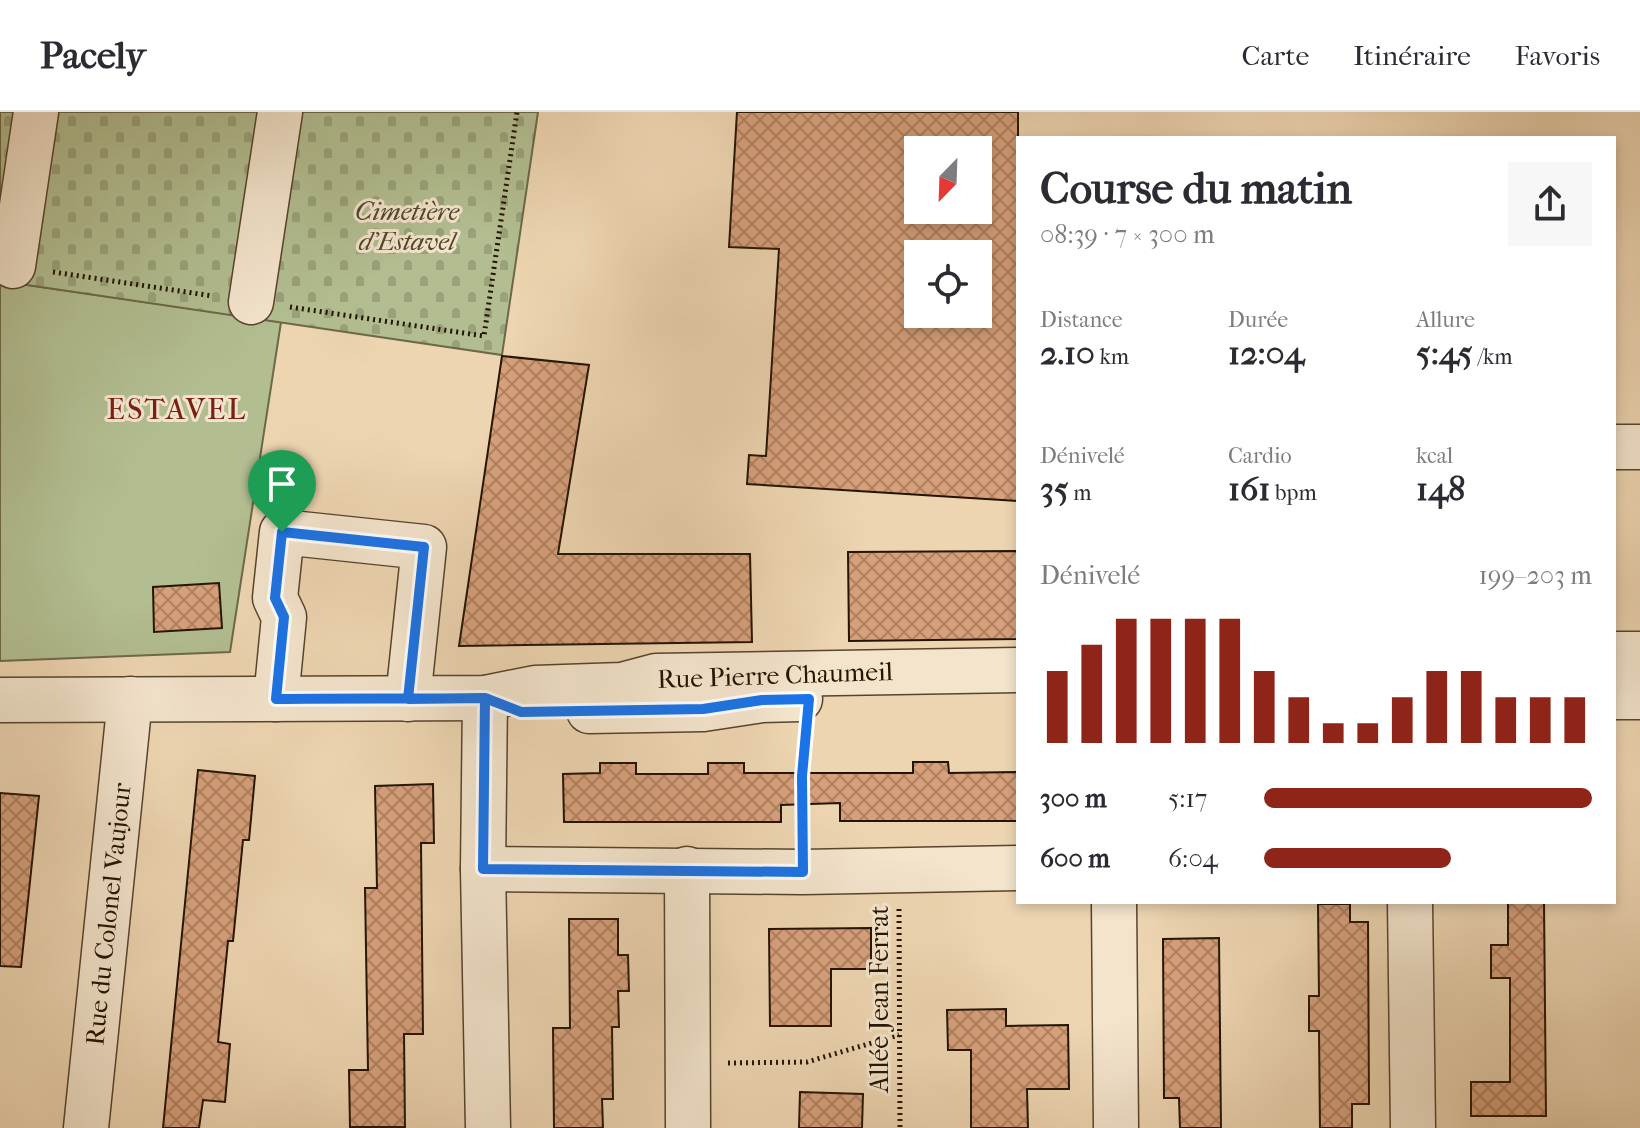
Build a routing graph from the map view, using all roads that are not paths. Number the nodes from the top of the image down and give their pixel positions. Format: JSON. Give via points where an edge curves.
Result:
{"nodes":[{"id":1,"x":36,"y":112,"type":"edge"},
{"id":2,"x":280,"y":112,"type":"edge"},
{"id":3,"x":13,"y":266,"type":"road end"},
{"id":4,"x":251,"y":302,"type":"road end"},
{"id":5,"x":1616,"y":654,"type":"edge"},
{"id":6,"x":1640,"y":654,"type":"edge"},
{"id":7,"x":1016,"y":670,"type":"edge"},
{"id":8,"x":1016,"y":696,"type":"edge"},
{"id":9,"x":1616,"y":697,"type":"edge"},
{"id":10,"x":1640,"y":697,"type":"edge"},
{"id":11,"x":485,"y":698,"type":"junction"},
{"id":12,"x":130,"y":699,"type":"junction"},
{"id":13,"x":276,"y":699,"type":"junction"},
{"id":14,"x":408,"y":699,"type":"junction"},
{"id":15,"x":0,"y":700,"type":"edge"},
{"id":16,"x":1016,"y":868,"type":"edge"},
{"id":17,"x":483,"y":869,"type":"junction"},
{"id":18,"x":687,"y":869,"type":"junction"},
{"id":19,"x":1114,"y":904,"type":"edge"},
{"id":20,"x":1410,"y":904,"type":"edge"},
{"id":21,"x":86,"y":1128,"type":"edge"},
{"id":22,"x":488,"y":1128,"type":"edge"},
{"id":23,"x":688,"y":1128,"type":"edge"},
{"id":24,"x":1116,"y":1128,"type":"edge"},
{"id":25,"x":1413,"y":1128,"type":"edge"}],
"edges":[{"from":1,"to":3,"type":"street"},
{"from":2,"to":4,"type":"street"},
{"from":5,"to":6,"type":"street"},
{"from":7,"to":11,"type":"street","name":"Rue Pierre Chaumeil","via":[[656,676],[622,685],[535,688]]},
{"from":8,"to":11,"type":"street","name":"Rue Pierre Chaumeil","via":[[762,700],[703,709],[521,712]]},
{"from":9,"to":10,"type":"street"},
{"from":11,"to":14,"type":"street","name":"Rue Pierre Chaumeil"},
{"from":11,"to":17,"type":"street"},
{"from":12,"to":13,"type":"street","name":"Rue Pierre Chaumeil"},
{"from":12,"to":15,"type":"street","name":"Rue Pierre Chaumeil"},
{"from":12,"to":21,"type":"street","name":"Rue du Colonel Vaujour"},
{"from":13,"to":14,"type":"street","name":"Rue Pierre Chaumeil"},
{"from":13,"to":14,"type":"street","via":[[284,617],[275,598],[282,532],[424,547]]},
{"from":16,"to":18,"type":"street"},
{"from":17,"to":18,"type":"street"},
{"from":17,"to":22,"type":"street"},
{"from":18,"to":23,"type":"street"},
{"from":19,"to":24,"type":"street"},
{"from":20,"to":25,"type":"street"}]}
